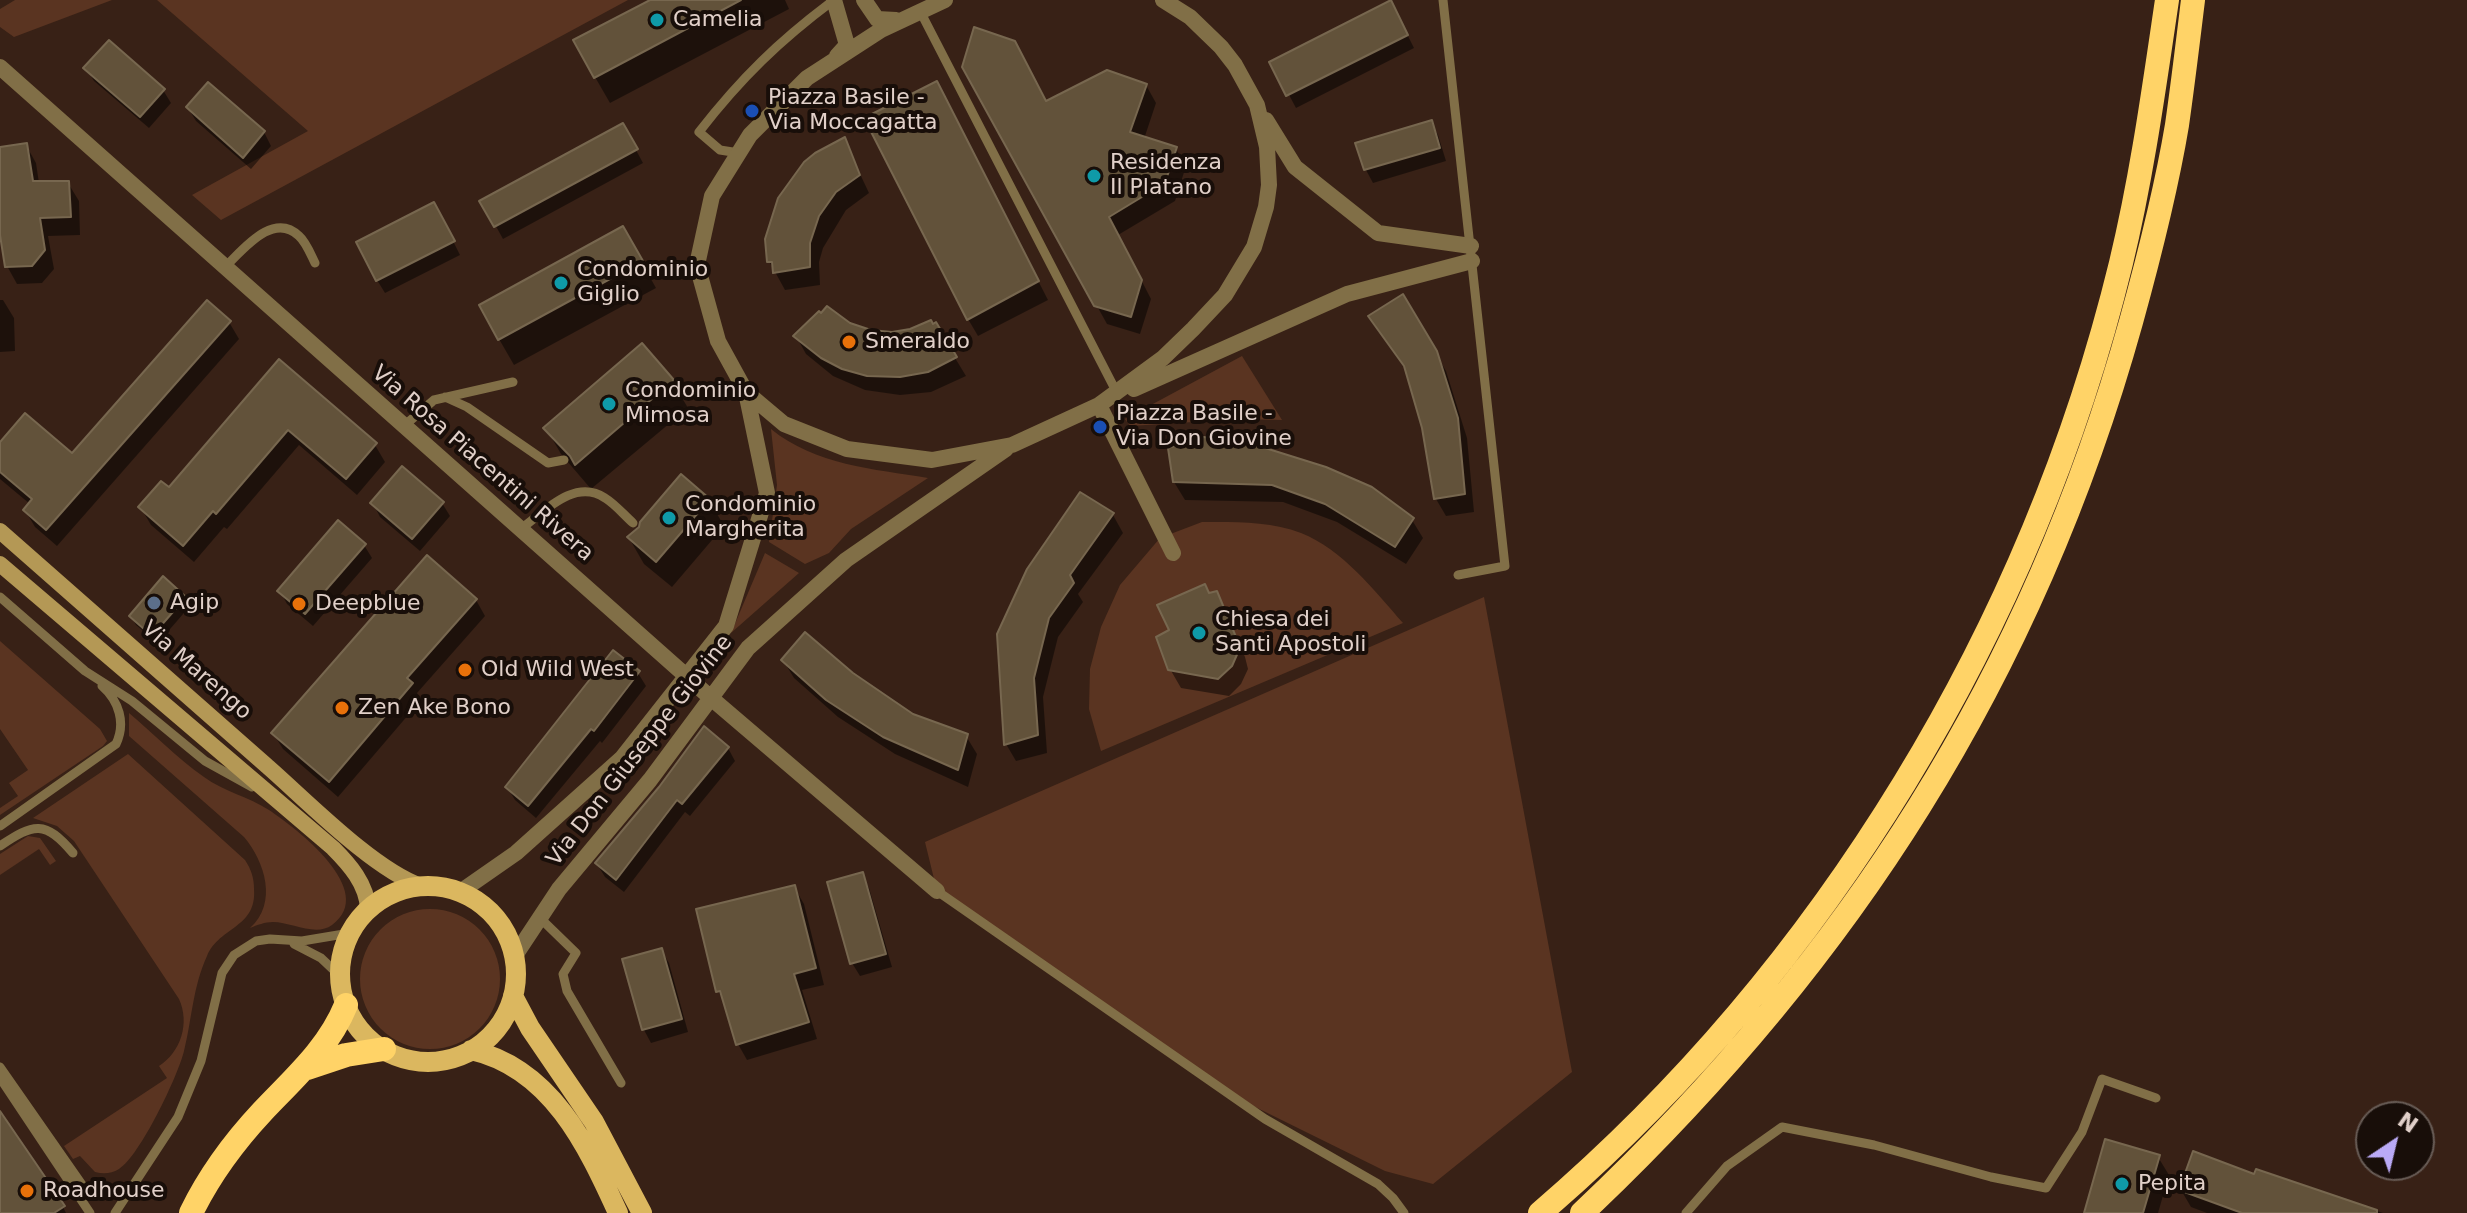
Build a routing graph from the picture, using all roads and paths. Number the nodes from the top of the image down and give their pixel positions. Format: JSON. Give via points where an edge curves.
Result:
{"nodes":[{"id":1,"x":834,"y":0,"type":"edge"},
{"id":2,"x":864,"y":0,"type":"edge"},
{"id":3,"x":945,"y":0,"type":"edge"},
{"id":4,"x":1163,"y":0,"type":"edge"},
{"id":5,"x":1443,"y":0,"type":"edge"},
{"id":6,"x":2167,"y":0,"type":"edge"},
{"id":7,"x":2193,"y":0,"type":"edge"},
{"id":8,"x":920,"y":11,"type":"junction"},
{"id":9,"x":902,"y":21,"type":"junction"},
{"id":10,"x":833,"y":61,"type":"junction"},
{"id":11,"x":0,"y":67,"type":"edge"},
{"id":12,"x":1257,"y":105,"type":"junction"},
{"id":13,"x":739,"y":153,"type":"junction"},
{"id":14,"x":1471,"y":254,"type":"junction"},
{"id":15,"x":315,"y":263,"type":"dead end"},
{"id":16,"x":226,"y":266,"type":"junction"},
{"id":17,"x":513,"y":382,"type":"dead end"},
{"id":18,"x":746,"y":392,"type":"junction"},
{"id":19,"x":1117,"y":393,"type":"junction"},
{"id":20,"x":445,"y":397,"type":"junction"},
{"id":21,"x":1099,"y":405,"type":"junction"},
{"id":22,"x":405,"y":425,"type":"junction"},
{"id":23,"x":1012,"y":445,"type":"junction"},
{"id":24,"x":564,"y":460,"type":"dead end"},
{"id":25,"x":633,"y":523,"type":"dead end"},
{"id":26,"x":522,"y":528,"type":"junction"},
{"id":27,"x":0,"y":531,"type":"edge"},
{"id":28,"x":1173,"y":553,"type":"dead end"},
{"id":29,"x":0,"y":564,"type":"edge"},
{"id":30,"x":1458,"y":575,"type":"dead end"},
{"id":31,"x":0,"y":597,"type":"edge"},
{"id":32,"x":85,"y":671,"type":"junction"},
{"id":33,"x":688,"y":675,"type":"junction"},
{"id":34,"x":711,"y":698,"type":"junction"},
{"id":35,"x":285,"y":807,"type":"junction"},
{"id":36,"x":0,"y":826,"type":"edge"},
{"id":37,"x":0,"y":846,"type":"edge"},
{"id":38,"x":73,"y":853,"type":"dead end"},
{"id":39,"x":421,"y":886,"type":"junction"},
{"id":40,"x":937,"y":891,"type":"joint"},
{"id":41,"x":460,"y":892,"type":"junction"},
{"id":42,"x":368,"y":909,"type":"junction"},
{"id":43,"x":541,"y":919,"type":"junction"},
{"id":44,"x":350,"y":933,"type":"junction"},
{"id":45,"x":287,"y":941,"type":"junction"},
{"id":46,"x":514,"y":957,"type":"junction"},
{"id":47,"x":340,"y":976,"type":"junction"},
{"id":48,"x":513,"y":996,"type":"junction"},
{"id":49,"x":346,"y":1005,"type":"junction"},
{"id":50,"x":384,"y":1049,"type":"junction"},
{"id":51,"x":471,"y":1050,"type":"junction"},
{"id":52,"x":0,"y":1067,"type":"edge"},
{"id":53,"x":307,"y":1068,"type":"junction"},
{"id":54,"x":0,"y":1078,"type":"edge"},
{"id":55,"x":621,"y":1083,"type":"dead end"},
{"id":56,"x":13,"y":1092,"type":"junction"},
{"id":57,"x":2156,"y":1098,"type":"dead end"},
{"id":58,"x":42,"y":1135,"type":"junction"},
{"id":59,"x":129,"y":1192,"type":"junction"},
{"id":60,"x":90,"y":1213,"type":"edge"},
{"id":61,"x":115,"y":1213,"type":"edge"},
{"id":62,"x":191,"y":1213,"type":"edge"},
{"id":63,"x":618,"y":1213,"type":"edge"},
{"id":64,"x":642,"y":1213,"type":"edge"},
{"id":65,"x":1404,"y":1213,"type":"edge"},
{"id":66,"x":1540,"y":1213,"type":"edge"},
{"id":67,"x":1582,"y":1213,"type":"edge"},
{"id":68,"x":1686,"y":1213,"type":"edge"}],
"edges":[{"from":1,"to":10,"type":"street","via":[[847,45]]},
{"from":1,"to":13,"type":"lane","via":[[780,41],[699,132],[720,150]]},
{"from":2,"to":9,"type":"street","via":[[877,19]]},
{"from":3,"to":8,"type":"street"},
{"from":4,"to":12,"type":"street","via":[[1221,47]]},
{"from":5,"to":14,"type":"lane"},
{"from":6,"to":66,"type":"highway","via":[[2149,124],[2120,264],[2087,380],[2048,496],[2001,606],[1947,712],[1822,906],[1763,983],[1625,1135]]},
{"from":7,"to":67,"type":"highway","via":[[2176,127],[2146,269],[2113,388],[2077,491],[1970,725],[1845,920],[1784,998],[1647,1151]]},
{"from":8,"to":9,"type":"street"},
{"from":8,"to":19,"type":"lane"},
{"from":9,"to":10,"type":"street"},
{"from":10,"to":13,"type":"street","via":[[807,78]]},
{"from":11,"to":16,"type":"street","name":"Via Rosa Piacentini Rivera"},
{"from":12,"to":14,"type":"street","via":[[1295,167],[1378,233]]},
{"from":12,"to":19,"type":"street","via":[[1269,185],[1254,247],[1225,295],[1163,358]]},
{"from":13,"to":18,"type":"street","via":[[712,196],[697,265],[718,341]]},
{"from":14,"to":21,"type":"street","via":[[1347,294]]},
{"from":14,"to":30,"type":"lane","via":[[1505,566]]},
{"from":15,"to":16,"type":"lane","via":[[301,237],[281,229],[265,230]]},
{"from":16,"to":22,"type":"street","name":"Via Rosa Piacentini Rivera"},
{"from":17,"to":20,"type":"lane"},
{"from":18,"to":23,"type":"street","via":[[784,424],[847,449],[932,460]]},
{"from":18,"to":33,"type":"street","name":"Via Don Giuseppe Giovine","via":[[767,493],[726,626]]},
{"from":19,"to":21,"type":"street"},
{"from":20,"to":22,"type":"lane"},
{"from":20,"to":24,"type":"lane","via":[[548,463]]},
{"from":21,"to":23,"type":"street"},
{"from":21,"to":28,"type":"street"},
{"from":22,"to":26,"type":"street","name":"Via Rosa Piacentini Rivera"},
{"from":23,"to":34,"type":"street","name":"Via Don Giuseppe Giovine","via":[[846,560],[748,648]]},
{"from":25,"to":26,"type":"lane","via":[[603,496],[588,491],[570,493]]},
{"from":26,"to":33,"type":"street","name":"Via Rosa Piacentini Rivera"},
{"from":27,"to":39,"type":"main road","name":"Via Marengo","via":[[360,847]]},
{"from":29,"to":35,"type":"main road"},
{"from":31,"to":32,"type":"lane"},
{"from":32,"to":35,"type":"lane","via":[[132,701],[205,761]]},
{"from":32,"to":36,"type":"lane","via":[[117,705],[121,723],[116,744]]},
{"from":33,"to":34,"type":"street","name":"Via Rosa Piacentini Rivera"},
{"from":33,"to":41,"type":"street","name":"Via Don Giuseppe Giovine","via":[[622,758],[516,853]]},
{"from":34,"to":40,"type":"street","name":"Via Rosa Piacentini Rivera"},
{"from":34,"to":43,"type":"street","name":"Via Don Giuseppe Giovine","via":[[559,889]]},
{"from":35,"to":42,"type":"main road","via":[[345,860],[360,882]]},
{"from":37,"to":38,"type":"lane","via":[[22,831],[40,827]]},
{"from":39,"to":41,"type":"main road"},
{"from":39,"to":42,"type":"main road","via":[[392,893]]},
{"from":40,"to":65,"type":"lane","via":[[1265,1119],[1378,1184]]},
{"from":41,"to":46,"type":"main road","via":[[491,913]]},
{"from":42,"to":44,"type":"main road"},
{"from":43,"to":46,"type":"street","name":"Via Don Giuseppe Giovine"},
{"from":43,"to":55,"type":"lane","via":[[576,953],[563,974],[567,991]]},
{"from":44,"to":45,"type":"lane"},
{"from":44,"to":47,"type":"main road"},
{"from":45,"to":47,"type":"lane","via":[[321,958]]},
{"from":45,"to":59,"type":"lane","via":[[253,943],[224,967],[188,1094]]},
{"from":46,"to":48,"type":"main road"},
{"from":47,"to":49,"type":"main road"},
{"from":48,"to":51,"type":"main road","via":[[496,1029]]},
{"from":48,"to":64,"type":"main road","via":[[594,1122]]},
{"from":49,"to":50,"type":"main road","via":[[358,1027]]},
{"from":49,"to":53,"type":"highway"},
{"from":50,"to":51,"type":"main road","via":[[422,1061]]},
{"from":50,"to":53,"type":"highway"},
{"from":51,"to":63,"type":"main road","via":[[518,1069],[557,1104]]},
{"from":52,"to":56,"type":"lane"},
{"from":53,"to":62,"type":"highway","via":[[246,1130]]},
{"from":54,"to":56,"type":"lane"},
{"from":56,"to":58,"type":"lane"},
{"from":57,"to":68,"type":"lane","via":[[2102,1079],[2082,1132],[2046,1188],[1782,1127],[1727,1166]]},
{"from":58,"to":59,"type":"lane","via":[[91,1193]]},
{"from":58,"to":60,"type":"lane"},
{"from":59,"to":61,"type":"lane"}]}
